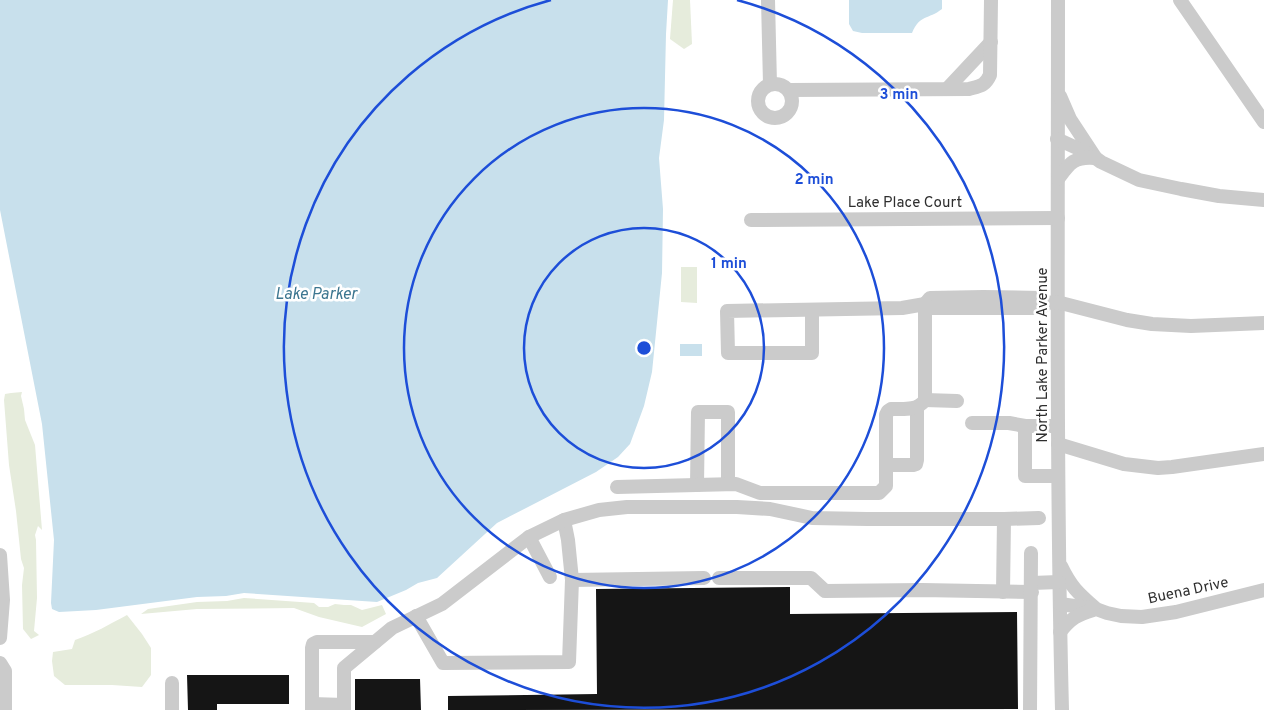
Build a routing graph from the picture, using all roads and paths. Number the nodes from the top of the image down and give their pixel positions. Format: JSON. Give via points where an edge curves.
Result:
{"nodes":[{"id":1,"x":768,"y":0,"type":"edge"},
{"id":2,"x":990,"y":0,"type":"edge"},
{"id":3,"x":1058,"y":0,"type":"edge"},
{"id":4,"x":1180,"y":0,"type":"edge"},
{"id":5,"x":991,"y":42,"type":"junction"},
{"id":6,"x":770,"y":84,"type":"junction"},
{"id":7,"x":947,"y":89,"type":"junction"},
{"id":8,"x":789,"y":90,"type":"junction"},
{"id":9,"x":1058,"y":90,"type":"junction"},
{"id":10,"x":1264,"y":122,"type":"edge"},
{"id":11,"x":1057,"y":139,"type":"junction"},
{"id":12,"x":1096,"y":158,"type":"junction"},
{"id":13,"x":1058,"y":179,"type":"junction"},
{"id":14,"x":1264,"y":200,"type":"edge"},
{"id":15,"x":1058,"y":218,"type":"junction"},
{"id":16,"x":751,"y":220,"type":"dead end"},
{"id":17,"x":1052,"y":302,"type":"junction"},
{"id":18,"x":925,"y":304,"type":"junction"},
{"id":19,"x":812,"y":310,"type":"junction"},
{"id":20,"x":1264,"y":323,"type":"edge"},
{"id":21,"x":957,"y":401,"type":"dead end"},
{"id":22,"x":921,"y":404,"type":"junction"},
{"id":23,"x":972,"y":423,"type":"dead end"},
{"id":24,"x":1025,"y":426,"type":"junction"},
{"id":25,"x":1058,"y":426,"type":"junction"},
{"id":26,"x":1058,"y":444,"type":"junction"},
{"id":27,"x":1264,"y":454,"type":"edge"},
{"id":28,"x":886,"y":465,"type":"junction"},
{"id":29,"x":1058,"y":476,"type":"junction"},
{"id":30,"x":728,"y":484,"type":"junction"},
{"id":31,"x":697,"y":485,"type":"junction"},
{"id":32,"x":617,"y":487,"type":"dead end"},
{"id":33,"x":1040,"y":518,"type":"dead end"},
{"id":34,"x":1004,"y":519,"type":"junction"},
{"id":35,"x":564,"y":520,"type":"junction"},
{"id":36,"x":529,"y":537,"type":"junction"},
{"id":37,"x":1031,"y":553,"type":"dead end"},
{"id":38,"x":0,"y":555,"type":"edge"},
{"id":39,"x":1059,"y":561,"type":"junction"},
{"id":40,"x":550,"y":577,"type":"dead end"},
{"id":41,"x":704,"y":578,"type":"dead end"},
{"id":42,"x":719,"y":578,"type":"dead end"},
{"id":43,"x":572,"y":580,"type":"junction"},
{"id":44,"x":1059,"y":582,"type":"junction"},
{"id":45,"x":1032,"y":587,"type":"junction"},
{"id":46,"x":1264,"y":590,"type":"edge"},
{"id":47,"x":1003,"y":592,"type":"junction"},
{"id":48,"x":1060,"y":604,"type":"junction"},
{"id":49,"x":1096,"y":609,"type":"junction"},
{"id":50,"x":416,"y":616,"type":"junction"},
{"id":51,"x":1060,"y":632,"type":"junction"},
{"id":52,"x":0,"y":638,"type":"edge"},
{"id":53,"x":375,"y":642,"type":"junction"},
{"id":54,"x":0,"y":663,"type":"edge"},
{"id":55,"x":172,"y":683,"type":"dead end"},
{"id":56,"x":312,"y":707,"type":"edge"},
{"id":57,"x":344,"y":707,"type":"edge"},
{"id":58,"x":5,"y":710,"type":"edge"},
{"id":59,"x":172,"y":710,"type":"edge"},
{"id":60,"x":1030,"y":710,"type":"edge"},
{"id":61,"x":1062,"y":710,"type":"edge"}],
"edges":[{"from":1,"to":6,"type":"street"},
{"from":2,"to":5,"type":"street"},
{"from":3,"to":9,"type":"street","name":"North Lake Parker Avenue"},
{"from":4,"to":10,"type":"street"},
{"from":5,"to":7,"type":"street"},
{"from":5,"to":7,"type":"street","via":[[990,75],[986,82],[969,89]]},
{"from":6,"to":8,"type":"street","via":[[780,84]]},
{"from":6,"to":8,"type":"street","via":[[761,90],[758,100],[761,110],[770,117],[781,117],[792,106]]},
{"from":7,"to":8,"type":"street"},
{"from":9,"to":11,"type":"street","name":"North Lake Parker Avenue"},
{"from":9,"to":12,"type":"street","via":[[1070,119]]},
{"from":11,"to":12,"type":"street"},
{"from":11,"to":13,"type":"street","name":"North Lake Parker Avenue"},
{"from":12,"to":13,"type":"street","via":[[1076,160]]},
{"from":12,"to":14,"type":"street","via":[[1139,180],[1219,196]]},
{"from":13,"to":15,"type":"street","name":"North Lake Parker Avenue"},
{"from":15,"to":16,"type":"street","name":"Lake Place Court"},
{"from":15,"to":17,"type":"street","name":"North Lake Parker Avenue"},
{"from":17,"to":18,"type":"street","via":[[1041,298],[983,297],[930,298]]},
{"from":17,"to":20,"type":"street","via":[[1152,324]]},
{"from":17,"to":25,"type":"street","name":"North Lake Parker Avenue"},
{"from":18,"to":19,"type":"street","via":[[902,308]]},
{"from":18,"to":22,"type":"street"},
{"from":19,"to":19,"type":"street","via":[[727,311],[728,353],[812,353]]},
{"from":21,"to":22,"type":"street"},
{"from":22,"to":28,"type":"street","via":[[888,411]]},
{"from":22,"to":28,"type":"street","via":[[916,464]]},
{"from":23,"to":24,"type":"street"},
{"from":24,"to":25,"type":"street"},
{"from":24,"to":29,"type":"street","via":[[1025,476]]},
{"from":25,"to":26,"type":"street","name":"North Lake Parker Avenue"},
{"from":26,"to":27,"type":"street","via":[[1124,464],[1158,468]]},
{"from":26,"to":29,"type":"street","name":"North Lake Parker Avenue"},
{"from":28,"to":30,"type":"street","via":[[886,486],[880,493],[760,493]]},
{"from":29,"to":39,"type":"street","name":"North Lake Parker Avenue"},
{"from":30,"to":31,"type":"street"},
{"from":30,"to":31,"type":"street","via":[[728,412],[698,412]]},
{"from":31,"to":32,"type":"street"},
{"from":33,"to":34,"type":"street"},
{"from":34,"to":35,"type":"street","via":[[840,519],[812,518],[770,509],[627,507],[599,510]]},
{"from":34,"to":47,"type":"street"},
{"from":35,"to":36,"type":"street"},
{"from":35,"to":43,"type":"street"},
{"from":36,"to":40,"type":"street"},
{"from":36,"to":50,"type":"street","via":[[442,604]]},
{"from":37,"to":45,"type":"street"},
{"from":38,"to":52,"type":"street","via":[[3,600]]},
{"from":39,"to":44,"type":"street","name":"North Lake Parker Avenue"},
{"from":39,"to":49,"type":"street","via":[[1067,580]]},
{"from":41,"to":43,"type":"street"},
{"from":42,"to":47,"type":"street","via":[[811,578],[826,591]]},
{"from":43,"to":50,"type":"street","via":[[569,662],[443,664]]},
{"from":44,"to":45,"type":"street"},
{"from":44,"to":48,"type":"street","name":"North Lake Parker Avenue"},
{"from":45,"to":47,"type":"street"},
{"from":45,"to":60,"type":"street"},
{"from":46,"to":49,"type":"street","name":"Buena Drive","via":[[1142,617],[1121,616]]},
{"from":48,"to":49,"type":"street","name":"Buena Drive"},
{"from":48,"to":51,"type":"street","name":"North Lake Parker Avenue"},
{"from":49,"to":51,"type":"street","via":[[1076,616]]},
{"from":50,"to":53,"type":"street","via":[[392,628]]},
{"from":51,"to":61,"type":"street","name":"North Lake Parker Avenue"},
{"from":53,"to":56,"type":"street","via":[[314,644]]},
{"from":53,"to":57,"type":"street","via":[[344,668]]},
{"from":54,"to":58,"type":"street","via":[[4,671]]},
{"from":55,"to":59,"type":"street"},
{"from":56,"to":57,"type":"street"}]}
